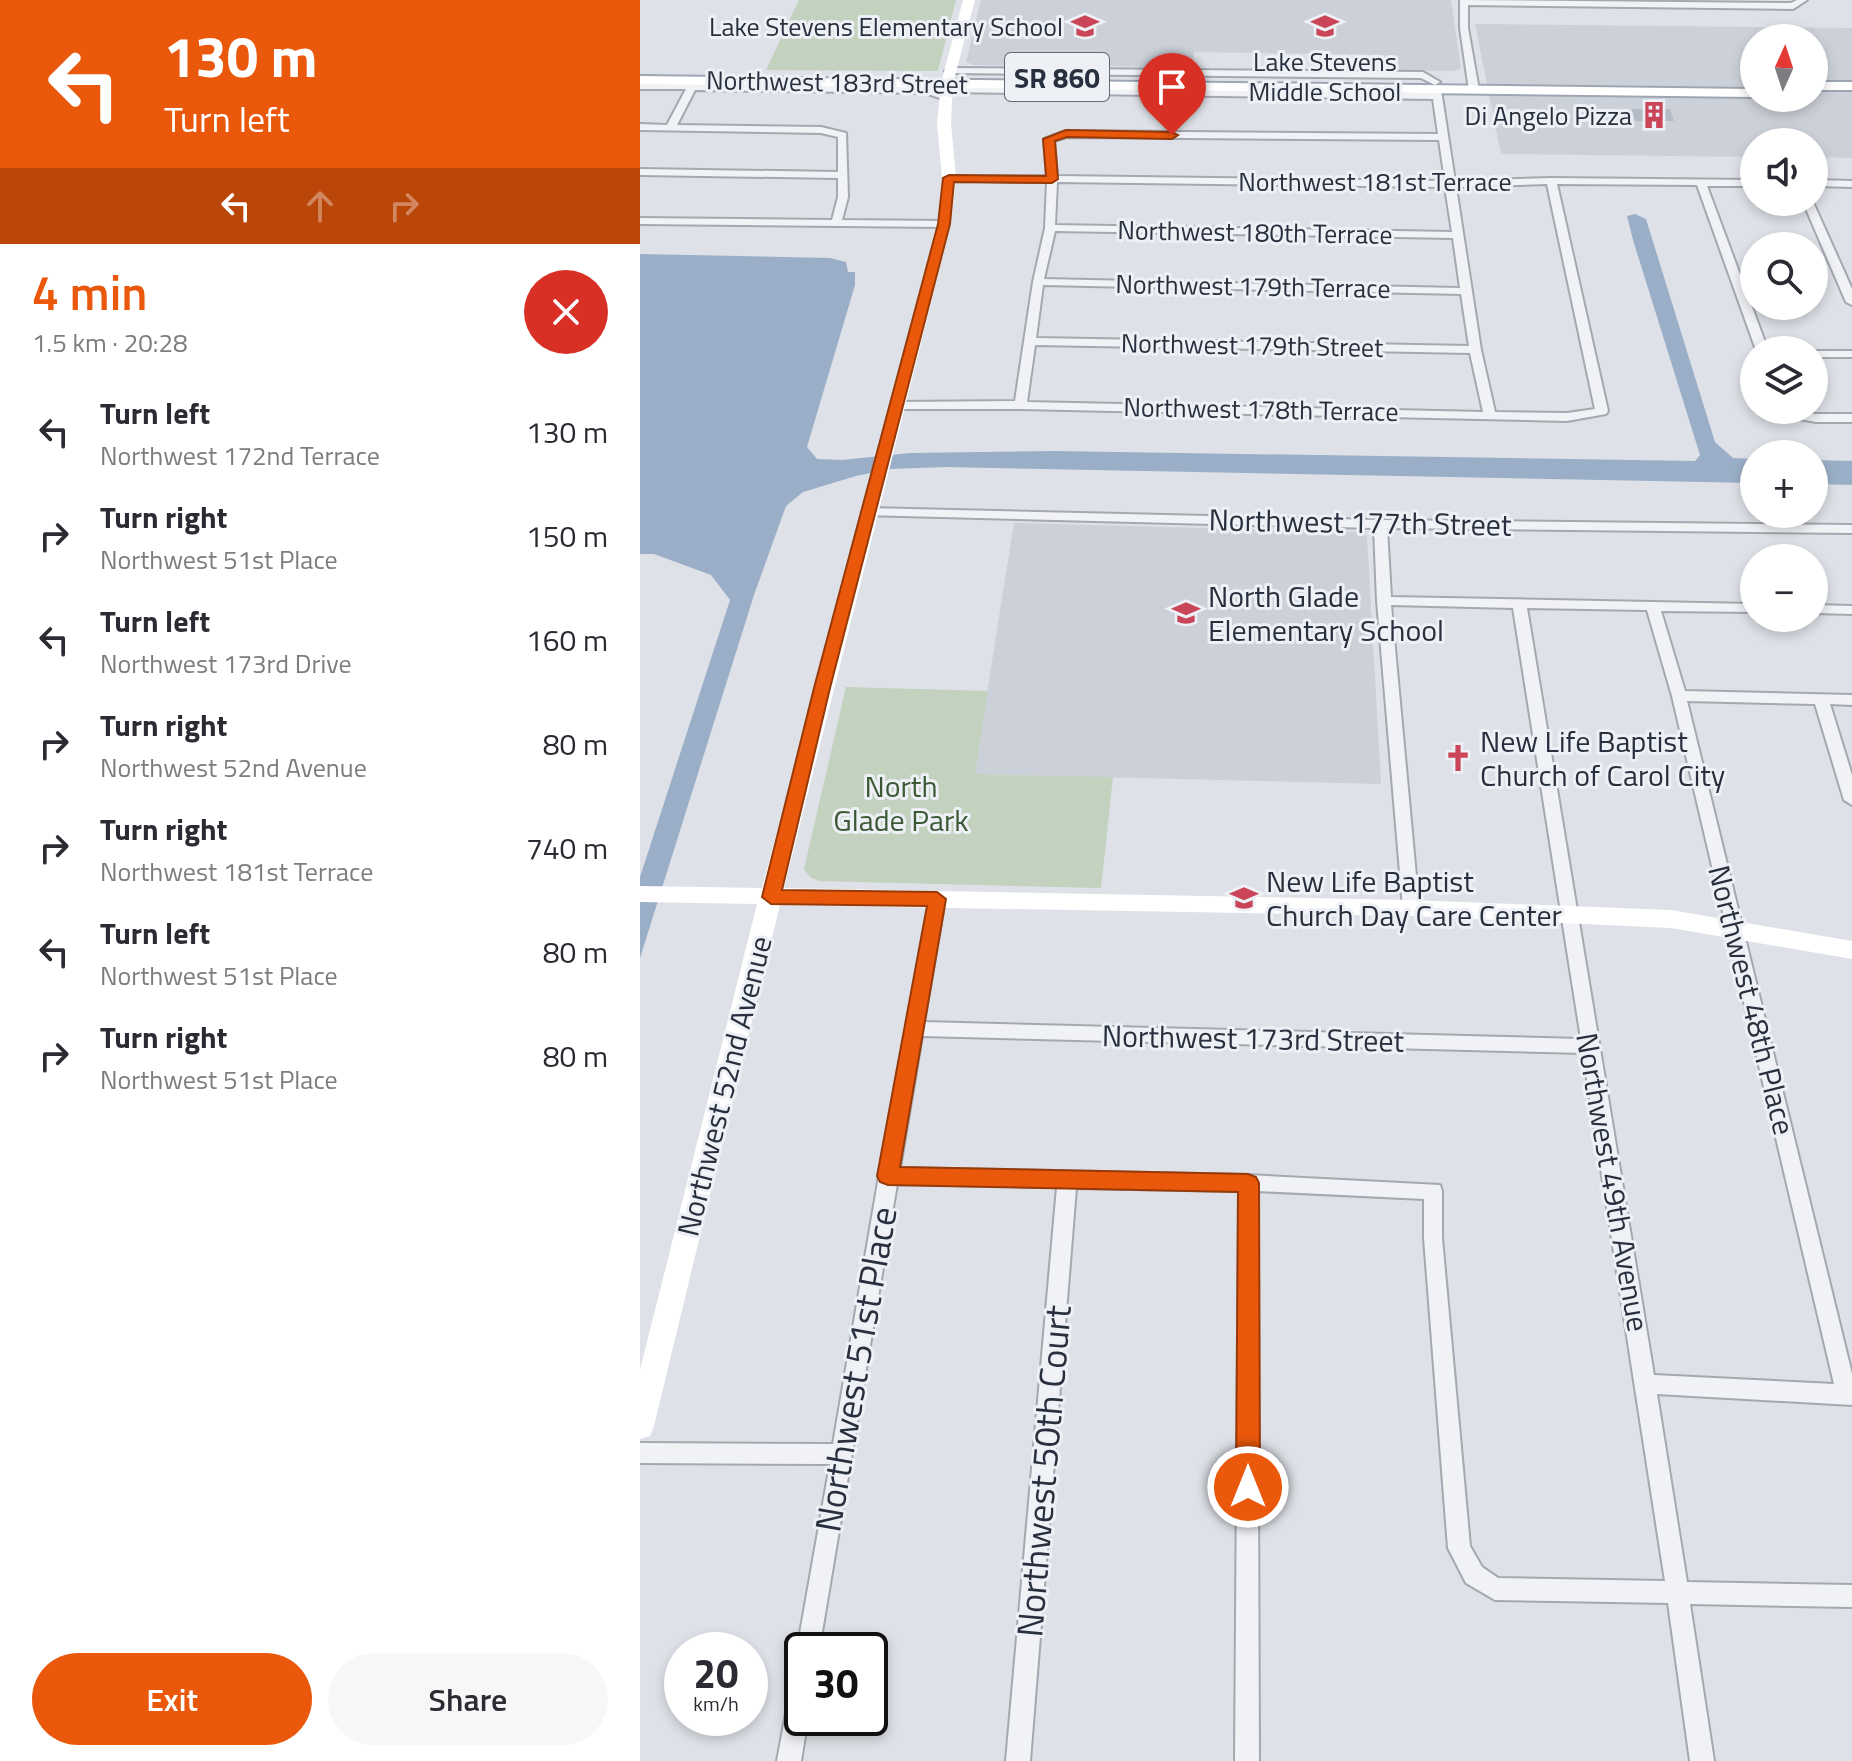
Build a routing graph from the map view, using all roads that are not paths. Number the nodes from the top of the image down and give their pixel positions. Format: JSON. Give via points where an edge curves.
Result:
{"nodes":[{"id":1,"x":969,"y":0,"type":"edge"},
{"id":2,"x":1464,"y":1,"type":"edge"},
{"id":3,"x":1802,"y":2,"type":"edge"},
{"id":4,"x":640,"y":72,"type":"edge"},
{"id":5,"x":1184,"y":75,"type":"junction"},
{"id":6,"x":640,"y":83,"type":"edge"},
{"id":7,"x":948,"y":83,"type":"junction"},
{"id":8,"x":694,"y":84,"type":"junction"},
{"id":9,"x":1702,"y":85,"type":"junction"},
{"id":10,"x":1154,"y":86,"type":"junction"},
{"id":11,"x":1474,"y":86,"type":"junction"},
{"id":12,"x":1828,"y":86,"type":"edge"},
{"id":13,"x":1852,"y":86,"type":"edge"},
{"id":14,"x":1740,"y":87,"type":"edge"},
{"id":15,"x":1436,"y":89,"type":"junction"},
{"id":16,"x":1740,"y":90,"type":"edge"},
{"id":17,"x":1667,"y":93,"type":"junction"},
{"id":18,"x":1828,"y":94,"type":"edge"},
{"id":19,"x":1852,"y":94,"type":"edge"},
{"id":20,"x":640,"y":127,"type":"edge"},
{"id":21,"x":671,"y":127,"type":"junction"},
{"id":22,"x":1442,"y":137,"type":"junction"},
{"id":23,"x":640,"y":172,"type":"edge"},
{"id":24,"x":844,"y":175,"type":"junction"},
{"id":25,"x":949,"y":178,"type":"junction"},
{"id":26,"x":1052,"y":179,"type":"junction"},
{"id":27,"x":1551,"y":181,"type":"junction"},
{"id":28,"x":1701,"y":182,"type":"junction"},
{"id":29,"x":1740,"y":183,"type":"edge"},
{"id":30,"x":1828,"y":183,"type":"edge"},
{"id":31,"x":1450,"y":184,"type":"junction"},
{"id":32,"x":1852,"y":184,"type":"edge"},
{"id":33,"x":1814,"y":216,"type":"edge"},
{"id":34,"x":640,"y":221,"type":"edge"},
{"id":35,"x":836,"y":224,"type":"junction"},
{"id":36,"x":944,"y":224,"type":"junction"},
{"id":37,"x":1050,"y":228,"type":"junction"},
{"id":38,"x":1459,"y":235,"type":"junction"},
{"id":39,"x":1038,"y":282,"type":"junction"},
{"id":40,"x":1467,"y":291,"type":"junction"},
{"id":41,"x":1852,"y":302,"type":"edge"},
{"id":42,"x":1757,"y":336,"type":"edge"},
{"id":43,"x":1030,"y":341,"type":"junction"},
{"id":44,"x":1475,"y":350,"type":"junction"},
{"id":45,"x":1828,"y":354,"type":"edge"},
{"id":46,"x":1852,"y":354,"type":"edge"},
{"id":47,"x":1021,"y":405,"type":"junction"},
{"id":48,"x":896,"y":406,"type":"junction"},
{"id":49,"x":1489,"y":413,"type":"junction"},
{"id":50,"x":1828,"y":418,"type":"edge"},
{"id":51,"x":1852,"y":418,"type":"edge"},
{"id":52,"x":868,"y":512,"type":"junction"},
{"id":53,"x":1380,"y":524,"type":"junction"},
{"id":54,"x":1852,"y":529,"type":"edge"},
{"id":55,"x":1384,"y":601,"type":"junction"},
{"id":56,"x":1519,"y":604,"type":"junction"},
{"id":57,"x":1653,"y":606,"type":"junction"},
{"id":58,"x":1740,"y":608,"type":"edge"},
{"id":59,"x":1828,"y":609,"type":"edge"},
{"id":60,"x":1852,"y":610,"type":"edge"},
{"id":61,"x":1679,"y":696,"type":"junction"},
{"id":62,"x":1821,"y":699,"type":"junction"},
{"id":63,"x":1852,"y":700,"type":"edge"},
{"id":64,"x":1852,"y":800,"type":"edge"},
{"id":65,"x":640,"y":894,"type":"edge"},
{"id":66,"x":771,"y":897,"type":"junction"},
{"id":67,"x":937,"y":899,"type":"junction"},
{"id":68,"x":1411,"y":908,"type":"junction"},
{"id":69,"x":1567,"y":914,"type":"junction"},
{"id":70,"x":1734,"y":929,"type":"junction"},
{"id":71,"x":1852,"y":950,"type":"edge"},
{"id":72,"x":916,"y":1029,"type":"junction"},
{"id":73,"x":1590,"y":1046,"type":"junction"},
{"id":74,"x":888,"y":1176,"type":"junction"},
{"id":75,"x":1067,"y":1181,"type":"junction"},
{"id":76,"x":1248,"y":1183,"type":"junction"},
{"id":77,"x":1648,"y":1384,"type":"junction"},
{"id":78,"x":1850,"y":1395,"type":"edge"},
{"id":79,"x":640,"y":1426,"type":"edge"},
{"id":80,"x":640,"y":1453,"type":"edge"},
{"id":81,"x":841,"y":1454,"type":"junction"},
{"id":82,"x":1678,"y":1592,"type":"junction"},
{"id":83,"x":1852,"y":1596,"type":"edge"},
{"id":84,"x":811,"y":1632,"type":"edge"},
{"id":85,"x":793,"y":1736,"type":"edge"},
{"id":86,"x":789,"y":1761,"type":"edge"},
{"id":87,"x":1018,"y":1761,"type":"edge"},
{"id":88,"x":1247,"y":1761,"type":"edge"},
{"id":89,"x":1702,"y":1761,"type":"edge"}],
"edges":[{"from":1,"to":7,"type":"street","name":"Northwest 52nd Avenue"},
{"from":2,"to":3,"type":"street"},
{"from":2,"to":11,"type":"street"},
{"from":4,"to":7,"type":"main road","name":"Northwest 183rd Street","number":"SR 860"},
{"from":5,"to":7,"type":"main road","name":"Northwest 183rd Street","number":"SR 860"},
{"from":5,"to":10,"type":"main road"},
{"from":5,"to":15,"type":"main road","name":"Northwest 183rd Street","number":"SR 860"},
{"from":6,"to":8,"type":"main road","name":"Northwest 183rd Street","number":"SR 860"},
{"from":7,"to":8,"type":"main road","name":"Northwest 183rd Street","number":"SR 860"},
{"from":7,"to":10,"type":"main road","name":"Northwest 183rd Street","number":"SR 860"},
{"from":7,"to":15,"type":"street"},
{"from":7,"to":25,"type":"street","name":"Northwest 52nd Avenue","via":[[944,123]]},
{"from":8,"to":21,"type":"street"},
{"from":9,"to":11,"type":"main road","name":"Northwest 183rd Street","number":"SR 860"},
{"from":9,"to":14,"type":"main road","name":"Northwest 183rd Street","number":"SR 860"},
{"from":9,"to":17,"type":"main road"},
{"from":10,"to":15,"type":"main road","name":"Northwest 183rd Street","number":"SR 860"},
{"from":11,"to":15,"type":"main road","name":"Northwest 183rd Street","number":"SR 860"},
{"from":11,"to":17,"type":"main road","name":"Northwest 183rd Street","number":"SR 860"},
{"from":12,"to":13,"type":"main road"},
{"from":15,"to":22,"type":"street"},
{"from":16,"to":17,"type":"main road","name":"Northwest 183rd Street","number":"SR 860"},
{"from":18,"to":19,"type":"main road"},
{"from":20,"to":21,"type":"street"},
{"from":21,"to":24,"type":"street","via":[[843,135]]},
{"from":22,"to":26,"type":"street","via":[[1066,134],[1049,139]]},
{"from":22,"to":31,"type":"street"},
{"from":23,"to":24,"type":"street"},
{"from":24,"to":35,"type":"street"},
{"from":25,"to":26,"type":"street","name":"Northwest 181st Terrace"},
{"from":25,"to":36,"type":"street","name":"Northwest 52nd Avenue"},
{"from":26,"to":31,"type":"street","name":"Northwest 181st Terrace"},
{"from":26,"to":37,"type":"street"},
{"from":27,"to":28,"type":"street","name":"Northwest 181st Terrace"},
{"from":27,"to":31,"type":"street","name":"Northwest 181st Terrace"},
{"from":27,"to":49,"type":"street","name":"Northwest 178th Terrace","via":[[1602,411],[1567,417]]},
{"from":28,"to":29,"type":"street","name":"Northwest 181st Terrace"},
{"from":28,"to":42,"type":"street"},
{"from":30,"to":32,"type":"street"},
{"from":31,"to":38,"type":"street"},
{"from":33,"to":41,"type":"street"},
{"from":34,"to":35,"type":"street"},
{"from":35,"to":36,"type":"street"},
{"from":36,"to":48,"type":"street","name":"Northwest 52nd Avenue"},
{"from":37,"to":38,"type":"street","name":"Northwest 180th Terrace"},
{"from":37,"to":39,"type":"street"},
{"from":38,"to":40,"type":"street"},
{"from":39,"to":40,"type":"street","name":"Northwest 179th Terrace"},
{"from":39,"to":43,"type":"street"},
{"from":40,"to":44,"type":"street"},
{"from":43,"to":44,"type":"street","name":"Northwest 179th Street"},
{"from":43,"to":47,"type":"street"},
{"from":44,"to":49,"type":"street"},
{"from":45,"to":46,"type":"street"},
{"from":47,"to":48,"type":"street","name":"Northwest 178th Terrace"},
{"from":47,"to":49,"type":"street","name":"Northwest 178th Terrace"},
{"from":48,"to":52,"type":"street","name":"Northwest 52nd Avenue"},
{"from":50,"to":51,"type":"street"},
{"from":52,"to":53,"type":"street","name":"Northwest 177th Street"},
{"from":52,"to":66,"type":"street","name":"Northwest 52nd Avenue"},
{"from":53,"to":54,"type":"street","name":"Northwest 177th Street"},
{"from":53,"to":55,"type":"street"},
{"from":55,"to":56,"type":"street"},
{"from":55,"to":68,"type":"street"},
{"from":56,"to":57,"type":"street"},
{"from":56,"to":69,"type":"street","name":"Northwest 49th Avenue"},
{"from":57,"to":58,"type":"street"},
{"from":57,"to":61,"type":"street","name":"Northwest 48th Place"},
{"from":59,"to":60,"type":"street"},
{"from":61,"to":62,"type":"street"},
{"from":61,"to":70,"type":"street","name":"Northwest 48th Place"},
{"from":62,"to":63,"type":"street"},
{"from":62,"to":64,"type":"street"},
{"from":65,"to":66,"type":"street"},
{"from":66,"to":67,"type":"street"},
{"from":66,"to":79,"type":"street","name":"Northwest 52nd Avenue"},
{"from":67,"to":68,"type":"street"},
{"from":67,"to":72,"type":"street","name":"Northwest 51st Place"},
{"from":68,"to":69,"type":"street"},
{"from":69,"to":70,"type":"street","via":[[1671,919]]},
{"from":69,"to":73,"type":"street","name":"Northwest 49th Avenue"},
{"from":70,"to":71,"type":"street"},
{"from":70,"to":78,"type":"street","name":"Northwest 48th Place"},
{"from":72,"to":73,"type":"street","name":"Northwest 173rd Street"},
{"from":72,"to":74,"type":"street","name":"Northwest 51st Place"},
{"from":73,"to":77,"type":"street","name":"Northwest 49th Avenue"},
{"from":74,"to":75,"type":"street"},
{"from":74,"to":81,"type":"street","name":"Northwest 51st Place"},
{"from":75,"to":76,"type":"street"},
{"from":75,"to":87,"type":"street","name":"Northwest 50th Court"},
{"from":76,"to":82,"type":"street","via":[[1433,1191],[1459,1548],[1474,1575],[1495,1589]]},
{"from":76,"to":88,"type":"street"},
{"from":77,"to":78,"type":"street"},
{"from":77,"to":82,"type":"street","name":"Northwest 49th Avenue"},
{"from":80,"to":81,"type":"street"},
{"from":81,"to":84,"type":"street","name":"Northwest 51st Place"},
{"from":82,"to":83,"type":"street"},
{"from":82,"to":89,"type":"street","name":"Northwest 49th Avenue"},
{"from":85,"to":86,"type":"street"}]}
